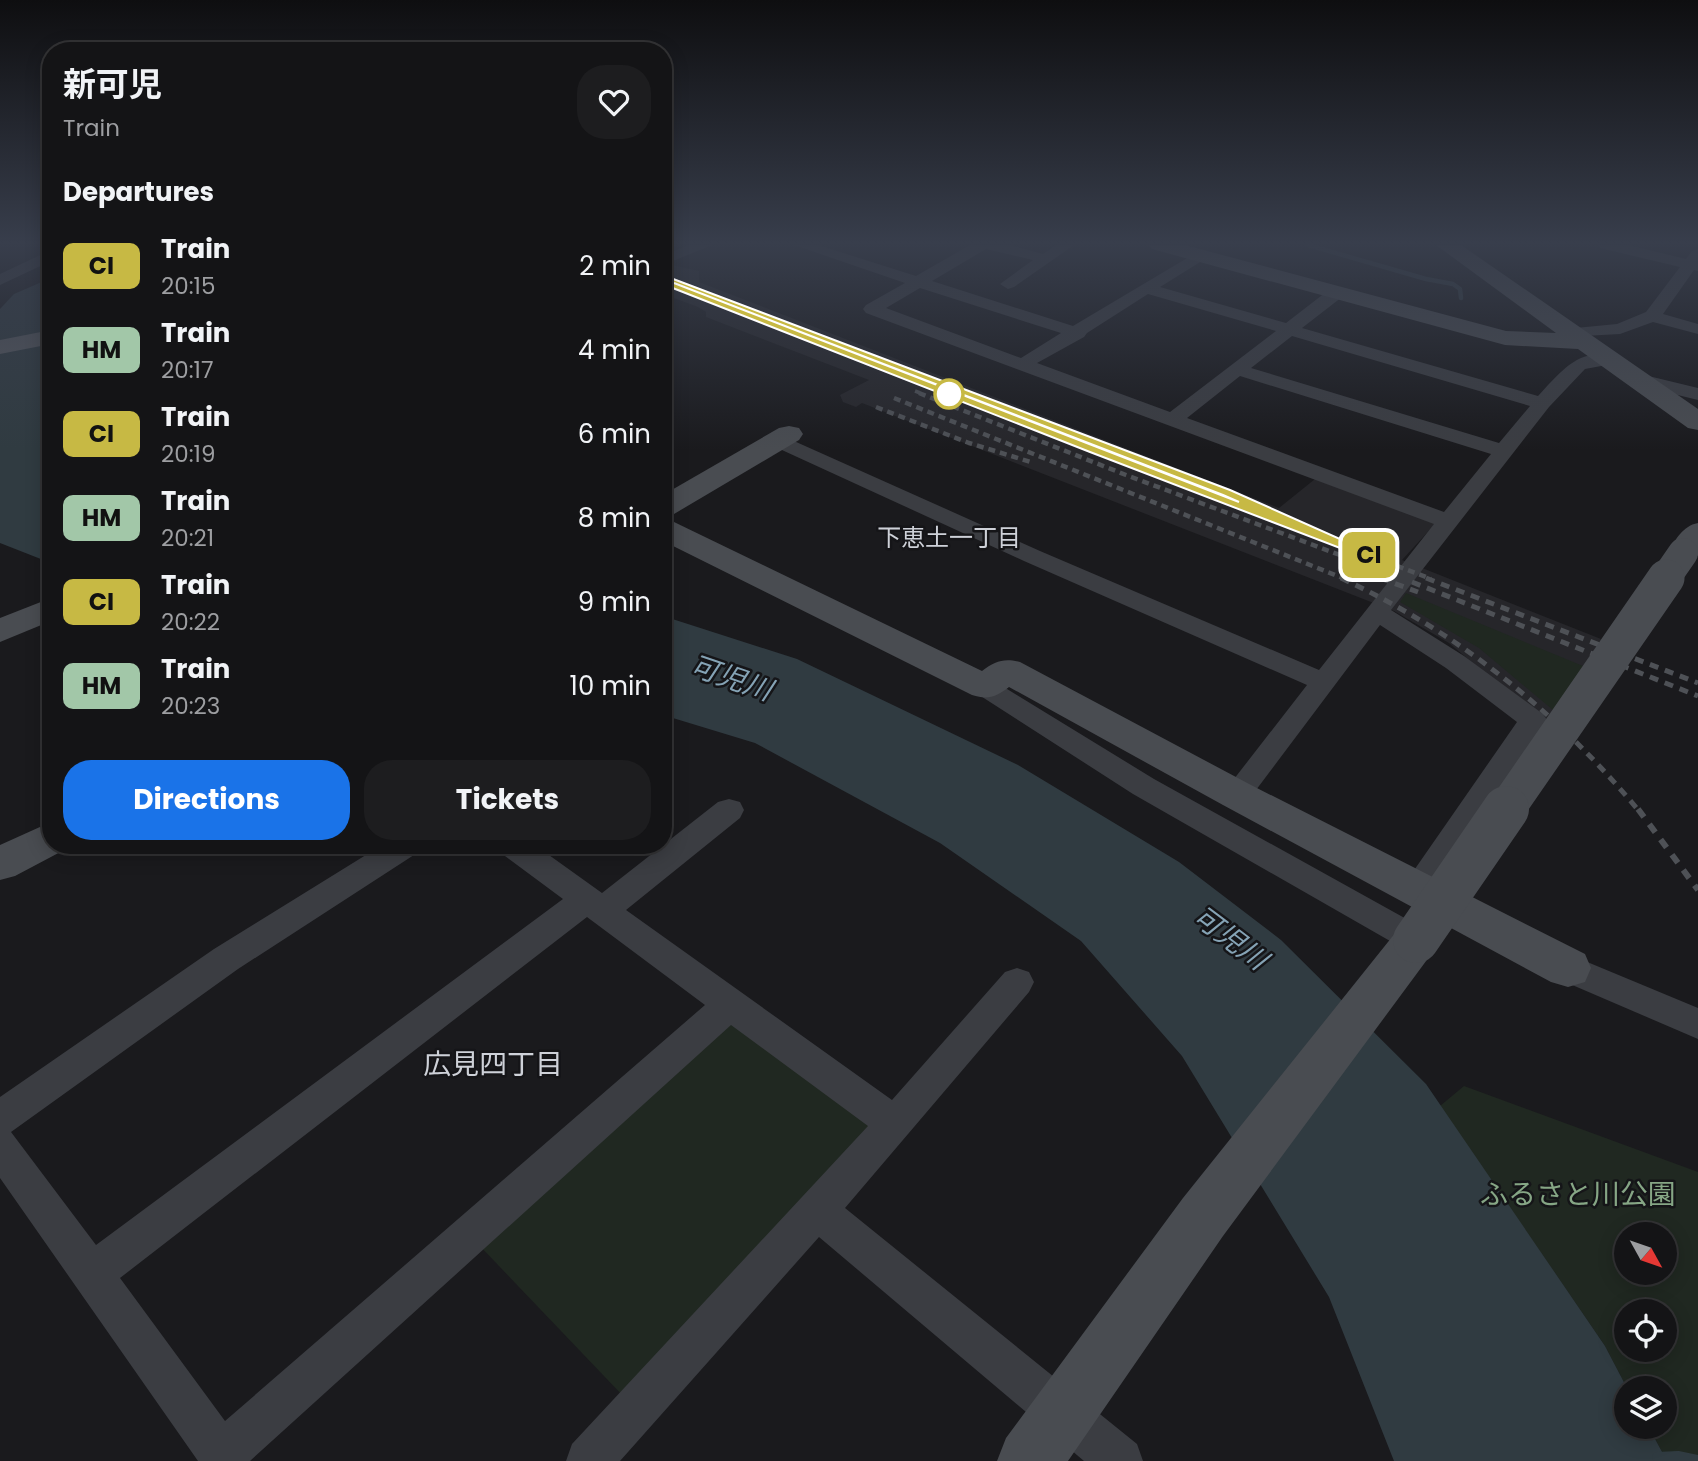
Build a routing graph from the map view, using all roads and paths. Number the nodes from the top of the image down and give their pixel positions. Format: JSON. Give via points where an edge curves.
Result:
{"nodes":[{"id":1,"x":884,"y":313,"type":"edge"},
{"id":2,"x":1018,"y":313,"type":"edge"},
{"id":3,"x":1110,"y":313,"type":"edge"},
{"id":4,"x":1232,"y":313,"type":"edge"},
{"id":5,"x":1311,"y":313,"type":"edge"},
{"id":6,"x":1412,"y":313,"type":"edge"},
{"id":7,"x":1542,"y":313,"type":"edge"},
{"id":8,"x":1654,"y":313,"type":"edge"},
{"id":9,"x":1652,"y":316,"type":"junction"},
{"id":10,"x":1698,"y":329,"type":"edge"},
{"id":11,"x":1291,"y":330,"type":"junction"},
{"id":12,"x":1078,"y":333,"type":"junction"},
{"id":13,"x":1576,"y":337,"type":"junction"},
{"id":14,"x":42,"y":339,"type":"edge"},
{"id":15,"x":0,"y":347,"type":"edge"},
{"id":16,"x":1606,"y":360,"type":"junction"},
{"id":17,"x":1026,"y":363,"type":"junction"},
{"id":18,"x":1239,"y":370,"type":"junction"},
{"id":19,"x":1632,"y":378,"type":"junction"},
{"id":20,"x":1698,"y":394,"type":"edge"},
{"id":21,"x":1542,"y":403,"type":"junction"},
{"id":22,"x":1174,"y":419,"type":"junction"},
{"id":23,"x":1698,"y":422,"type":"edge"},
{"id":24,"x":783,"y":437,"type":"joint"},
{"id":25,"x":1504,"y":451,"type":"junction"},
{"id":26,"x":672,"y":503,"type":"edge"},
{"id":27,"x":1448,"y":521,"type":"junction"},
{"id":28,"x":672,"y":533,"type":"edge"},
{"id":29,"x":1691,"y":543,"type":"edge"},
{"id":30,"x":42,"y":612,"type":"edge"},
{"id":31,"x":1377,"y":612,"type":"junction"},
{"id":32,"x":0,"y":631,"type":"edge"},
{"id":33,"x":1322,"y":681,"type":"junction"},
{"id":34,"x":985,"y":687,"type":"junction"},
{"id":35,"x":1237,"y":795,"type":"junction"},
{"id":36,"x":729,"y":810,"type":"dead end"},
{"id":37,"x":42,"y":843,"type":"edge"},
{"id":38,"x":672,"y":850,"type":"edge"},
{"id":39,"x":392,"y":854,"type":"edge"},
{"id":40,"x":524,"y":854,"type":"edge"},
{"id":41,"x":666,"y":854,"type":"edge"},
{"id":42,"x":0,"y":864,"type":"edge"},
{"id":43,"x":1417,"y":889,"type":"junction"},
{"id":44,"x":594,"y":905,"type":"junction"},
{"id":45,"x":1416,"y":940,"type":"junction"},
{"id":46,"x":1568,"y":968,"type":"joint"},
{"id":47,"x":1017,"y":982,"type":"dead end"},
{"id":48,"x":730,"y":1004,"type":"junction"},
{"id":49,"x":1698,"y":1024,"type":"edge"},
{"id":50,"x":0,"y":1119,"type":"edge"},
{"id":51,"x":895,"y":1124,"type":"junction"},
{"id":52,"x":0,"y":1146,"type":"edge"},
{"id":53,"x":817,"y":1210,"type":"junction"},
{"id":54,"x":93,"y":1273,"type":"junction"},
{"id":55,"x":1062,"y":1411,"type":"junction"},
{"id":56,"x":224,"y":1458,"type":"edge"},
{"id":57,"x":589,"y":1461,"type":"edge"},
{"id":58,"x":1028,"y":1461,"type":"edge"},
{"id":59,"x":1120,"y":1461,"type":"edge"}],
"edges":[{"from":1,"to":17,"type":"street"},
{"from":2,"to":12,"type":"street"},
{"from":3,"to":12,"type":"street"},
{"from":4,"to":11,"type":"street"},
{"from":5,"to":11,"type":"street"},
{"from":6,"to":13,"type":"street","via":[[1505,338]]},
{"from":7,"to":13,"type":"street"},
{"from":8,"to":9,"type":"street"},
{"from":9,"to":10,"type":"street"},
{"from":9,"to":13,"type":"street","via":[[1620,329]]},
{"from":11,"to":18,"type":"street"},
{"from":11,"to":21,"type":"street"},
{"from":12,"to":17,"type":"street"},
{"from":13,"to":16,"type":"street"},
{"from":14,"to":15,"type":"main road"},
{"from":16,"to":19,"type":"street"},
{"from":16,"to":21,"type":"street","via":[[1579,363]]},
{"from":17,"to":22,"type":"street"},
{"from":18,"to":22,"type":"street"},
{"from":18,"to":25,"type":"street"},
{"from":19,"to":20,"type":"street"},
{"from":19,"to":23,"type":"street"},
{"from":21,"to":25,"type":"street"},
{"from":22,"to":27,"type":"street"},
{"from":24,"to":26,"type":"street"},
{"from":24,"to":33,"type":"street","via":[[1045,561]]},
{"from":25,"to":27,"type":"street"},
{"from":27,"to":31,"type":"street"},
{"from":28,"to":34,"type":"street"},
{"from":29,"to":45,"type":"street","bridge":true},
{"from":30,"to":32,"type":"street"},
{"from":31,"to":33,"type":"street"},
{"from":31,"to":43,"type":"street","via":[[1533,720]]},
{"from":33,"to":35,"type":"street"},
{"from":34,"to":35,"type":"street","via":[[1007,670]]},
{"from":34,"to":45,"type":"street","via":[[1039,724]]},
{"from":35,"to":43,"type":"street"},
{"from":36,"to":38,"type":"street"},
{"from":37,"to":42,"type":"street"},
{"from":39,"to":50,"type":"street","via":[[226,959]]},
{"from":40,"to":44,"type":"street"},
{"from":41,"to":44,"type":"street"},
{"from":43,"to":46,"type":"street"},
{"from":44,"to":48,"type":"street"},
{"from":44,"to":54,"type":"street"},
{"from":45,"to":55,"type":"street","via":[[1203,1217]]},
{"from":46,"to":49,"type":"street"},
{"from":47,"to":51,"type":"street"},
{"from":48,"to":51,"type":"street"},
{"from":48,"to":56,"type":"street"},
{"from":51,"to":53,"type":"street"},
{"from":52,"to":54,"type":"street"},
{"from":53,"to":55,"type":"street"},
{"from":53,"to":57,"type":"street"},
{"from":54,"to":56,"type":"street"},
{"from":55,"to":58,"type":"street"},
{"from":55,"to":59,"type":"street"}]}
